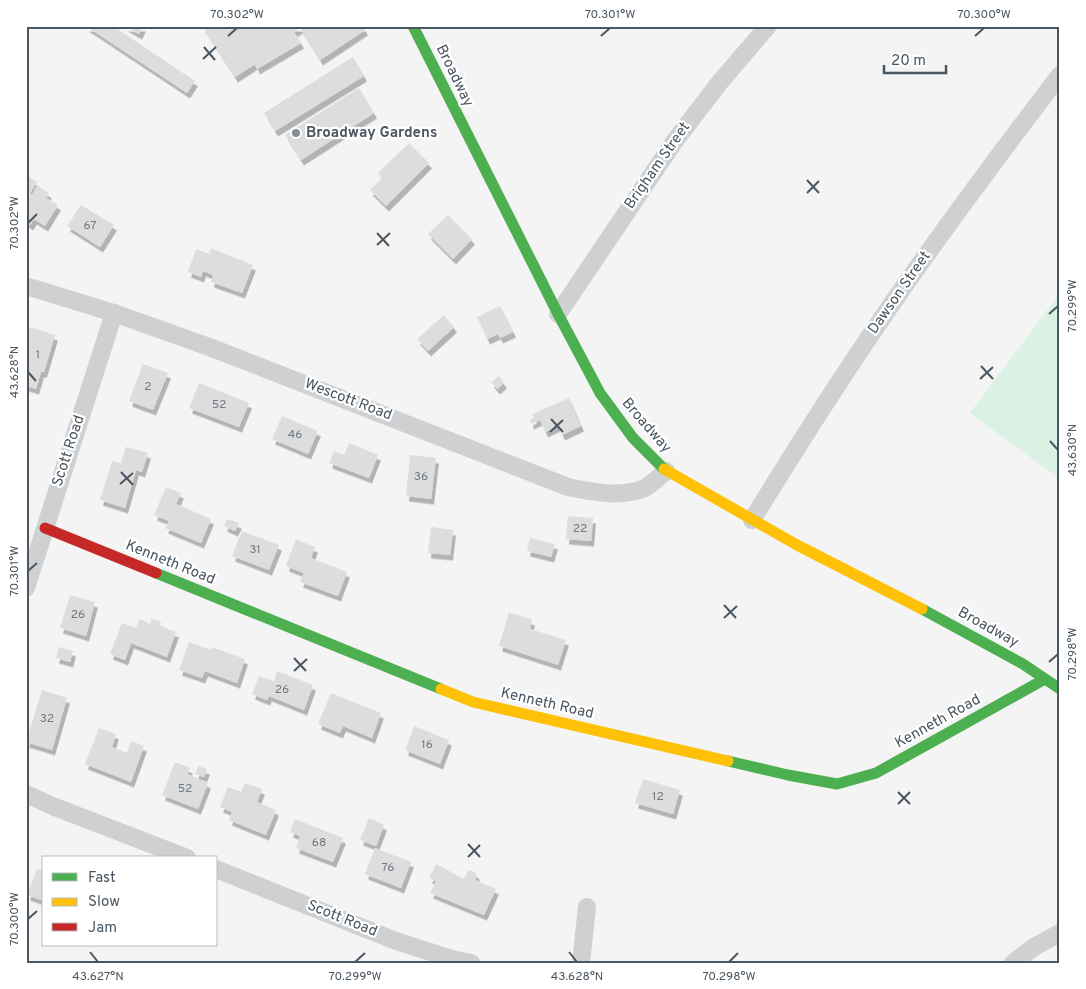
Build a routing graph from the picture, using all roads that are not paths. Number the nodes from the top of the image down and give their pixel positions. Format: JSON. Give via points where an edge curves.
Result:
{"nodes":[{"id":1,"x":413,"y":26,"type":"edge"},
{"id":2,"x":768,"y":26,"type":"edge"},
{"id":3,"x":1060,"y":75,"type":"edge"},
{"id":4,"x":26,"y":286,"type":"edge"},
{"id":5,"x":114,"y":313,"type":"junction"},
{"id":6,"x":558,"y":314,"type":"junction"},
{"id":7,"x":666,"y":471,"type":"junction"},
{"id":8,"x":752,"y":520,"type":"junction"},
{"id":9,"x":45,"y":528,"type":"junction"},
{"id":10,"x":26,"y":588,"type":"edge"},
{"id":11,"x":1045,"y":679,"type":"junction"},
{"id":12,"x":1060,"y":689,"type":"edge"},
{"id":13,"x":26,"y":794,"type":"edge"},
{"id":14,"x":182,"y":856,"type":"edge"},
{"id":15,"x":218,"y":870,"type":"edge"},
{"id":16,"x":587,"y":907,"type":"dead end"},
{"id":17,"x":1060,"y":932,"type":"edge"},
{"id":18,"x":471,"y":963,"type":"edge"},
{"id":19,"x":581,"y":963,"type":"edge"},
{"id":20,"x":1012,"y":963,"type":"edge"}],
"edges":[{"from":1,"to":6,"type":"street","name":"Broadway"},
{"from":2,"to":6,"type":"street","name":"Brigham Street","via":[[674,142]]},
{"from":3,"to":8,"type":"street","name":"Dawson Street","via":[[904,286],[807,430]]},
{"from":4,"to":5,"type":"street","name":"Wescott Road"},
{"from":5,"to":7,"type":"street","name":"Wescott Road","via":[[339,396],[568,487],[605,493],[635,490],[646,487]]},
{"from":5,"to":9,"type":"street","name":"Scott Road"},
{"from":6,"to":7,"type":"street","name":"Broadway","via":[[614,414]]},
{"from":7,"to":8,"type":"street","name":"Broadway"},
{"from":8,"to":11,"type":"street","name":"Broadway","via":[[994,648]]},
{"from":9,"to":10,"type":"street","name":"Scott Road"},
{"from":9,"to":11,"type":"street","name":"Kenneth Road","via":[[473,702],[837,784],[876,772]]},
{"from":11,"to":12,"type":"street","name":"Broadway"},
{"from":13,"to":14,"type":"street"},
{"from":15,"to":18,"type":"street","name":"Scott Road","via":[[396,941]]},
{"from":16,"to":19,"type":"street"},
{"from":17,"to":20,"type":"street"}]}
